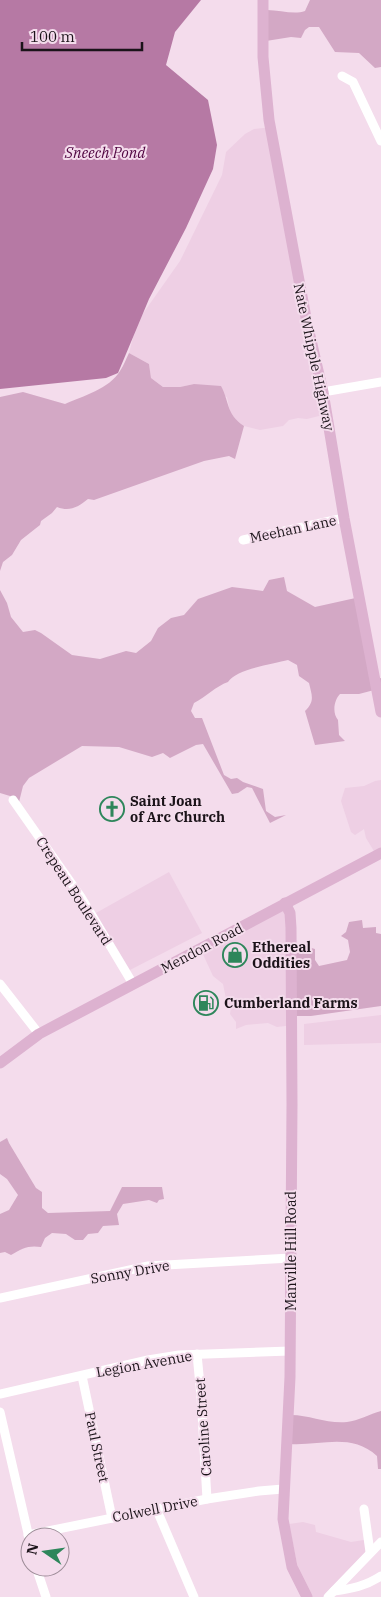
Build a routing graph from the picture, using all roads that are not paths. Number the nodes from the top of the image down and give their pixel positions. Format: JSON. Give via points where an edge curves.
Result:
{"nodes":[{"id":1,"x":263,"y":0,"type":"edge"},
{"id":2,"x":342,"y":76,"type":"dead end"},
{"id":3,"x":381,"y":141,"type":"edge"},
{"id":4,"x":381,"y":382,"type":"edge"},
{"id":5,"x":323,"y":392,"type":"junction"},
{"id":6,"x":344,"y":518,"type":"junction"},
{"id":7,"x":243,"y":540,"type":"dead end"},
{"id":8,"x":381,"y":712,"type":"edge"},
{"id":9,"x":13,"y":800,"type":"dead end"},
{"id":10,"x":381,"y":853,"type":"edge"},
{"id":11,"x":285,"y":903,"type":"junction"},
{"id":12,"x":0,"y":984,"type":"edge"},
{"id":13,"x":132,"y":984,"type":"junction"},
{"id":14,"x":39,"y":1034,"type":"junction"},
{"id":15,"x":0,"y":1063,"type":"edge"},
{"id":16,"x":291,"y":1258,"type":"junction"},
{"id":17,"x":0,"y":1298,"type":"edge"},
{"id":18,"x":290,"y":1351,"type":"junction"},
{"id":19,"x":197,"y":1354,"type":"junction"},
{"id":20,"x":82,"y":1376,"type":"junction"},
{"id":21,"x":0,"y":1394,"type":"edge"},
{"id":22,"x":0,"y":1412,"type":"edge"},
{"id":23,"x":283,"y":1489,"type":"junction"},
{"id":24,"x":207,"y":1499,"type":"junction"},
{"id":25,"x":156,"y":1508,"type":"junction"},
{"id":26,"x":364,"y":1509,"type":"dead end"},
{"id":27,"x":112,"y":1518,"type":"junction"},
{"id":28,"x":26,"y":1527,"type":"edge"},
{"id":29,"x":70,"y":1528,"type":"edge"},
{"id":30,"x":381,"y":1542,"type":"edge"},
{"id":31,"x":370,"y":1552,"type":"junction"},
{"id":32,"x":39,"y":1577,"type":"edge"},
{"id":33,"x":378,"y":1580,"type":"edge"},
{"id":34,"x":331,"y":1594,"type":"edge"},
{"id":35,"x":46,"y":1597,"type":"edge"},
{"id":36,"x":193,"y":1597,"type":"edge"},
{"id":37,"x":306,"y":1597,"type":"edge"}],
"edges":[{"from":1,"to":5,"type":"main road","name":"Nate Whipple Highway","via":[[263,57],[269,120]]},
{"from":2,"to":3,"type":"street","via":[[353,82]]},
{"from":4,"to":5,"type":"street"},
{"from":5,"to":6,"type":"main road","name":"Nate Whipple Highway"},
{"from":6,"to":7,"type":"street","name":"Meehan Lane"},
{"from":6,"to":8,"type":"main road","name":"Nate Whipple Highway"},
{"from":9,"to":13,"type":"street","name":"Crepeau Boulevard","via":[[81,897]]},
{"from":10,"to":11,"type":"main road","name":"Mendon Road"},
{"from":11,"to":13,"type":"main road","name":"Mendon Road"},
{"from":11,"to":16,"type":"main road","name":"Manville Hill Road","via":[[290,912],[292,972]]},
{"from":12,"to":14,"type":"street"},
{"from":13,"to":14,"type":"main road","name":"Mendon Road"},
{"from":14,"to":15,"type":"main road","name":"Mendon Road"},
{"from":16,"to":17,"type":"street","name":"Sonny Drive","via":[[148,1266]]},
{"from":16,"to":18,"type":"main road","name":"Manville Hill Road"},
{"from":18,"to":19,"type":"street","name":"Legion Avenue"},
{"from":18,"to":23,"type":"main road","name":"Manville Hill Road"},
{"from":19,"to":20,"type":"street","name":"Legion Avenue","via":[[148,1360]]},
{"from":19,"to":24,"type":"street","name":"Caroline Street"},
{"from":20,"to":21,"type":"street","name":"Legion Avenue"},
{"from":20,"to":27,"type":"street","name":"Paul Street"},
{"from":22,"to":28,"type":"street"},
{"from":23,"to":24,"type":"street","name":"Colwell Drive"},
{"from":23,"to":37,"type":"main road","name":"Manville Hill Road","via":[[283,1518],[289,1556]]},
{"from":24,"to":25,"type":"street","name":"Colwell Drive"},
{"from":25,"to":27,"type":"street","name":"Colwell Drive"},
{"from":25,"to":36,"type":"street"},
{"from":26,"to":31,"type":"street"},
{"from":27,"to":29,"type":"street","name":"Colwell Drive"},
{"from":30,"to":31,"type":"street"},
{"from":31,"to":34,"type":"street"},
{"from":32,"to":35,"type":"street"},
{"from":33,"to":34,"type":"street"}]}
